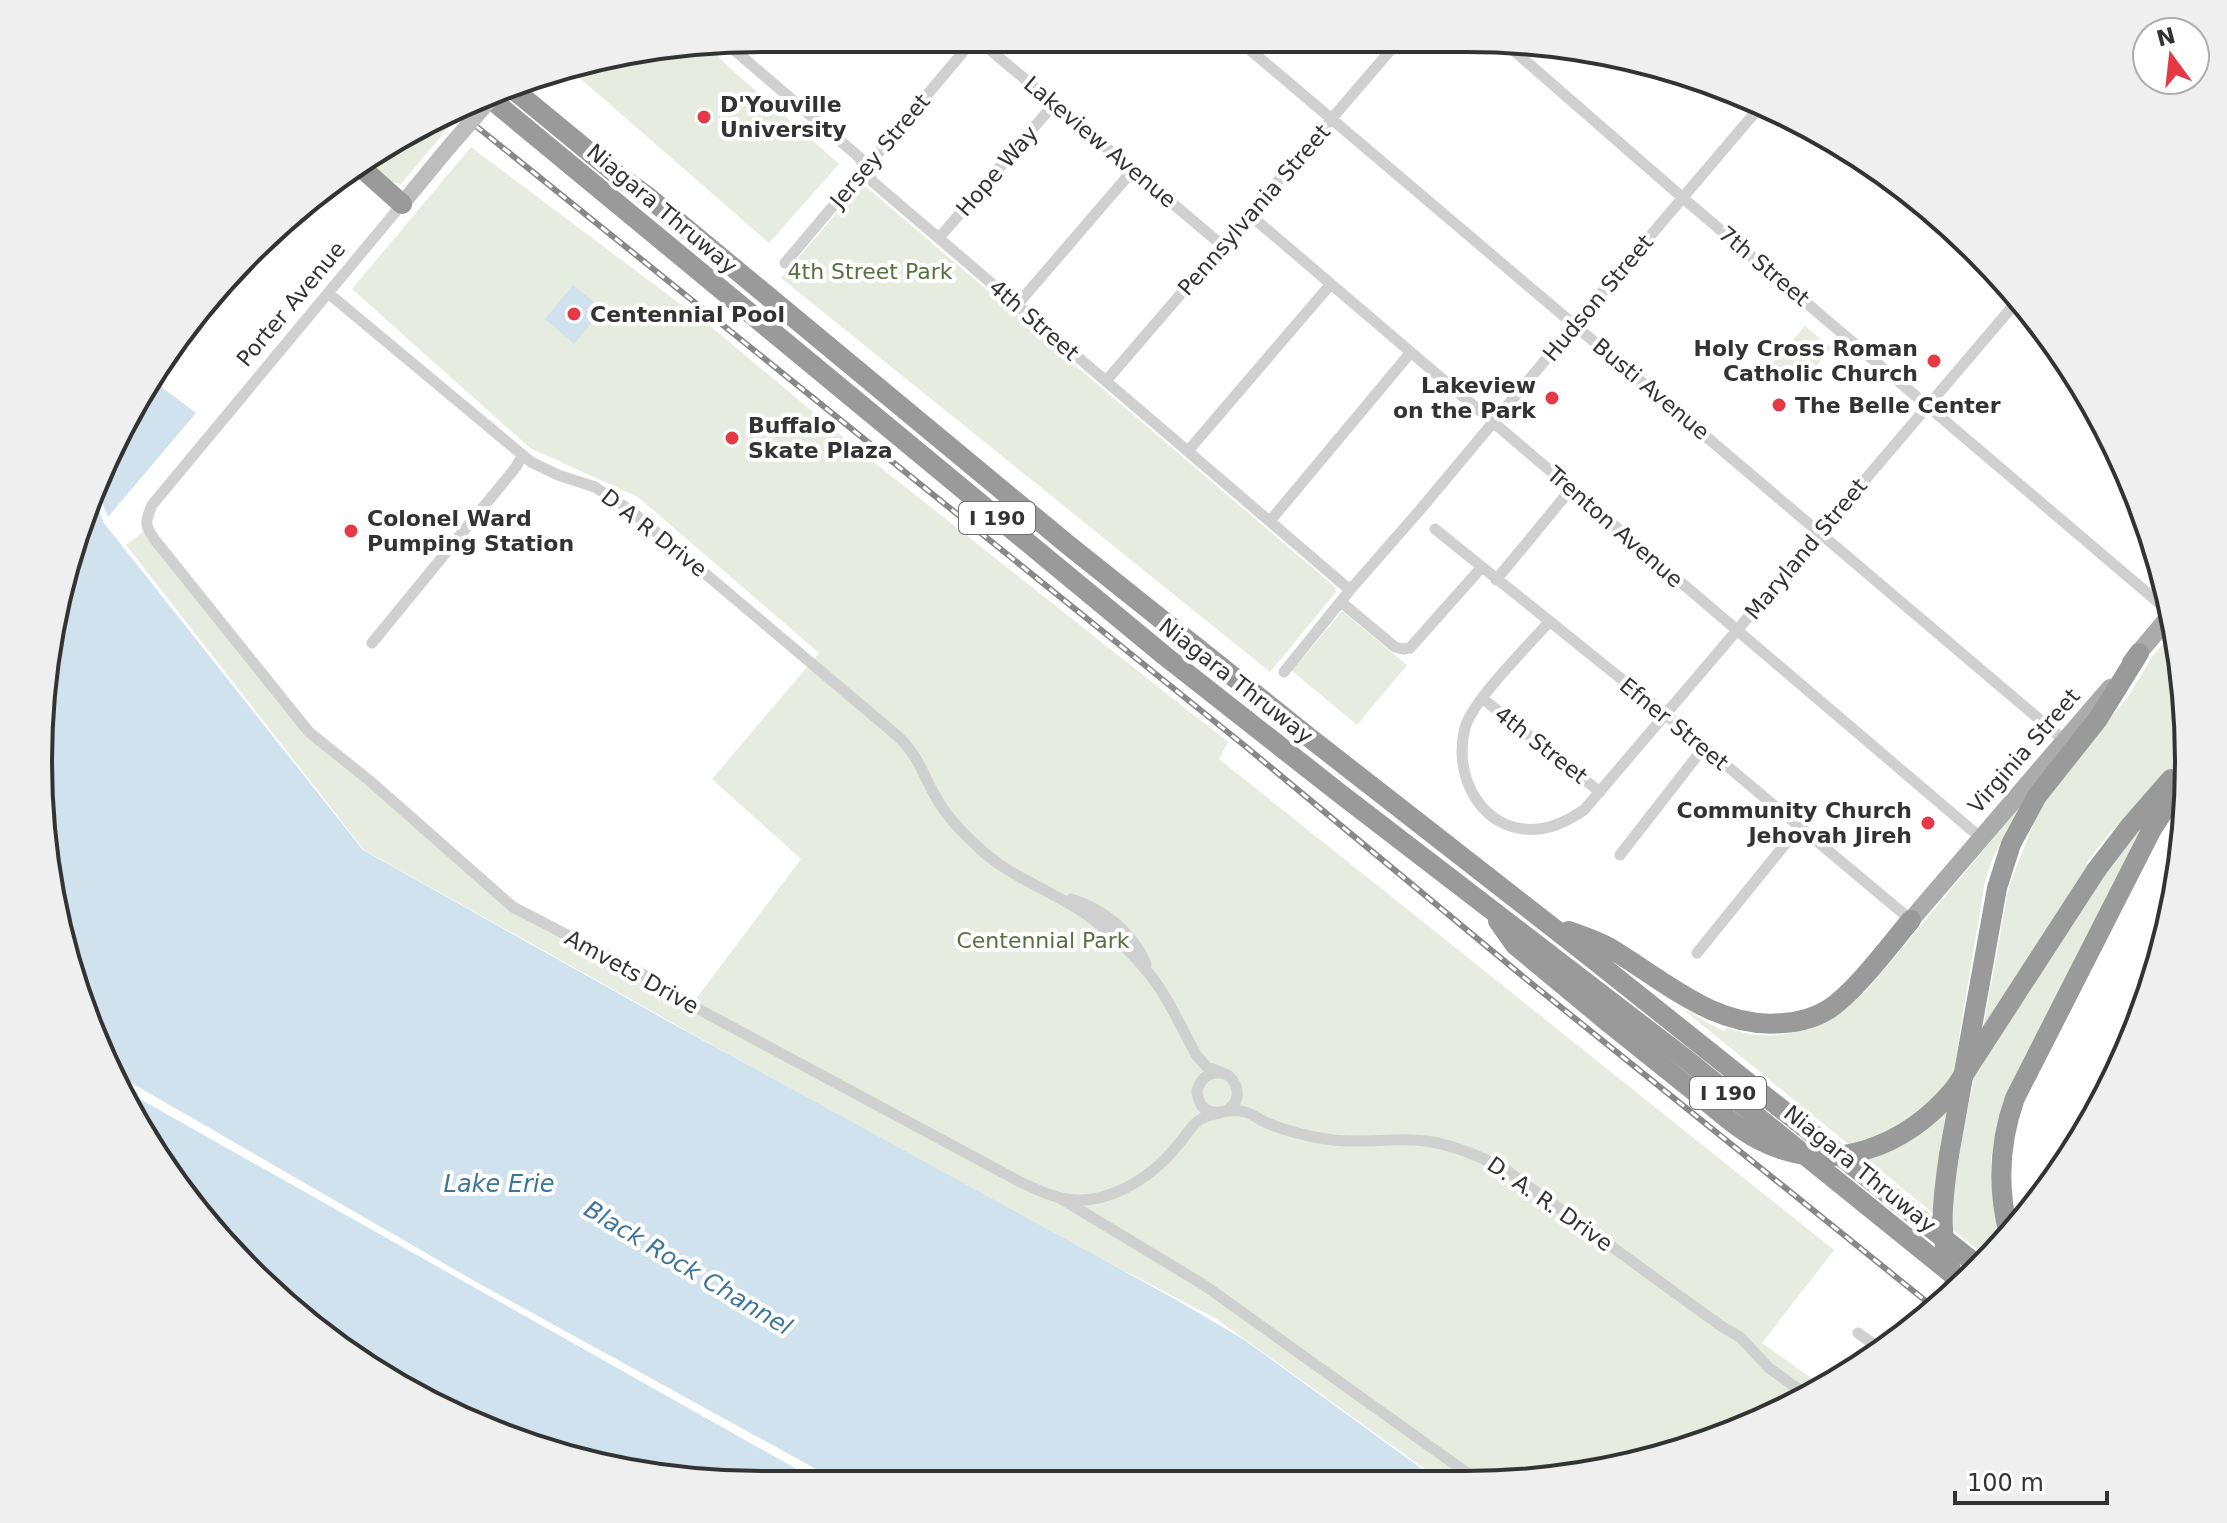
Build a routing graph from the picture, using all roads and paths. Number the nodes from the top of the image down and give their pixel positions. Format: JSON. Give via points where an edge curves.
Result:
{"nodes":[{"id":1,"x":963,"y":52,"type":"edge"},
{"id":2,"x":992,"y":52,"type":"edge"},
{"id":3,"x":1253,"y":52,"type":"edge"},
{"id":4,"x":1389,"y":52,"type":"edge"},
{"id":5,"x":738,"y":53,"type":"edge"},
{"id":6,"x":1518,"y":55,"type":"edge"},
{"id":7,"x":532,"y":90,"type":"edge"},
{"id":8,"x":520,"y":95,"type":"edge"},
{"id":9,"x":496,"y":104,"type":"edge"},
{"id":10,"x":1054,"y":104,"type":"junction"},
{"id":11,"x":483,"y":109,"type":"edge"},
{"id":12,"x":1754,"y":114,"type":"edge"},
{"id":13,"x":1332,"y":119,"type":"junction"},
{"id":14,"x":865,"y":168,"type":"junction"},
{"id":15,"x":1133,"y":170,"type":"junction"},
{"id":16,"x":367,"y":172,"type":"edge"},
{"id":17,"x":647,"y":196,"type":"junction"},
{"id":18,"x":1683,"y":198,"type":"junction"},
{"id":19,"x":402,"y":204,"type":"junction"},
{"id":20,"x":1250,"y":215,"type":"junction"},
{"id":21,"x":939,"y":238,"type":"junction"},
{"id":22,"x":1223,"y":246,"type":"junction"},
{"id":23,"x":785,"y":263,"type":"dead end"},
{"id":24,"x":1330,"y":285,"type":"junction"},
{"id":25,"x":328,"y":293,"type":"junction"},
{"id":26,"x":1017,"y":305,"type":"junction"},
{"id":27,"x":2011,"y":309,"type":"edge"},
{"id":28,"x":1575,"y":324,"type":"junction"},
{"id":29,"x":1411,"y":352,"type":"junction"},
{"id":30,"x":1106,"y":381,"type":"junction"},
{"id":31,"x":1928,"y":405,"type":"junction"},
{"id":32,"x":1494,"y":422,"type":"junction"},
{"id":33,"x":1188,"y":451,"type":"junction"},
{"id":34,"x":522,"y":456,"type":"junction"},
{"id":35,"x":1571,"y":489,"type":"junction"},
{"id":36,"x":1270,"y":521,"type":"junction"},
{"id":37,"x":1435,"y":529,"type":"dead end"},
{"id":38,"x":1819,"y":533,"type":"junction"},
{"id":39,"x":155,"y":540,"type":"joint"},
{"id":40,"x":1481,"y":568,"type":"junction"},
{"id":41,"x":1496,"y":580,"type":"junction"},
{"id":42,"x":1350,"y":590,"type":"junction"},
{"id":43,"x":2156,"y":599,"type":"edge"},
{"id":44,"x":1341,"y":602,"type":"junction"},
{"id":45,"x":1549,"y":622,"type":"junction"},
{"id":46,"x":2161,"y":626,"type":"edge"},
{"id":47,"x":1737,"y":631,"type":"junction"},
{"id":48,"x":372,"y":643,"type":"dead end"},
{"id":49,"x":2139,"y":653,"type":"junction"},
{"id":50,"x":1284,"y":672,"type":"dead end"},
{"id":51,"x":1482,"y":698,"type":"junction"},
{"id":52,"x":1665,"y":714,"type":"junction"},
{"id":53,"x":2065,"y":741,"type":"junction"},
{"id":54,"x":1704,"y":747,"type":"junction"},
{"id":55,"x":2174,"y":777,"type":"edge"},
{"id":56,"x":1597,"y":795,"type":"junction"},
{"id":57,"x":2174,"y":795,"type":"edge"},
{"id":58,"x":1799,"y":827,"type":"junction"},
{"id":59,"x":1981,"y":838,"type":"junction"},
{"id":60,"x":1620,"y":855,"type":"dead end"},
{"id":61,"x":1489,"y":907,"type":"junction"},
{"id":62,"x":1911,"y":920,"type":"junction"},
{"id":63,"x":1547,"y":923,"type":"junction"},
{"id":64,"x":1697,"y":953,"type":"dead end"},
{"id":65,"x":1197,"y":1056,"type":"junction"},
{"id":66,"x":1225,"y":1074,"type":"junction"},
{"id":67,"x":1237,"y":1087,"type":"junction"},
{"id":68,"x":1197,"y":1093,"type":"junction"},
{"id":69,"x":1221,"y":1113,"type":"junction"},
{"id":70,"x":1250,"y":1113,"type":"junction"},
{"id":71,"x":1196,"y":1122,"type":"junction"},
{"id":72,"x":1059,"y":1198,"type":"junction"},
{"id":73,"x":2006,"y":1220,"type":"edge"},
{"id":74,"x":1970,"y":1259,"type":"edge"},
{"id":75,"x":1954,"y":1275,"type":"edge"},
{"id":76,"x":1953,"y":1276,"type":"edge"},
{"id":77,"x":1858,"y":1333,"type":"dead end"},
{"id":78,"x":1871,"y":1343,"type":"edge"},
{"id":79,"x":1797,"y":1388,"type":"edge"},
{"id":80,"x":1464,"y":1471,"type":"edge"}],
"edges":[{"from":1,"to":14,"type":"street","name":"Jersey Street"},
{"from":2,"to":10,"type":"street","name":"Lakeview Avenue"},
{"from":3,"to":13,"type":"street","name":"Busti Avenue"},
{"from":4,"to":13,"type":"street","name":"Pennsylvania Street"},
{"from":5,"to":14,"type":"street","name":"4th Street","via":[[859,157]]},
{"from":6,"to":18,"type":"street","name":"7th Street"},
{"from":7,"to":17,"type":"highway","via":[[624,166]]},
{"from":8,"to":17,"type":"highway","name":"Niagara Thruway","number":"I 190"},
{"from":9,"to":61,"type":"highway","name":"Niagara Thruway","number":"I 190","via":[[1153,646]]},
{"from":10,"to":15,"type":"street","name":"Lakeview Avenue"},
{"from":10,"to":21,"type":"street","name":"Hope Way"},
{"from":11,"to":19,"type":"street","name":"Porter Avenue","bridge":true},
{"from":12,"to":18,"type":"street","name":"Hudson Street"},
{"from":13,"to":20,"type":"street","name":"Pennsylvania Street"},
{"from":13,"to":28,"type":"street","name":"Busti Avenue"},
{"from":14,"to":21,"type":"street","name":"4th Street","via":[[873,182]]},
{"from":14,"to":23,"type":"street","name":"Jersey Street"},
{"from":15,"to":22,"type":"street","name":"Lakeview Avenue"},
{"from":15,"to":26,"type":"street"},
{"from":16,"to":19,"type":"highway"},
{"from":17,"to":63,"type":"highway","name":"Niagara Thruway","number":"I 190","via":[[1079,554]]},
{"from":18,"to":28,"type":"street","name":"Hudson Street"},
{"from":18,"to":31,"type":"street","name":"7th Street"},
{"from":19,"to":25,"type":"street","name":"Porter Avenue"},
{"from":20,"to":22,"type":"street","name":"Pennsylvania Street"},
{"from":20,"to":24,"type":"street","name":"Trenton Avenue"},
{"from":21,"to":26,"type":"street","name":"4th Street"},
{"from":22,"to":30,"type":"street","name":"Pennsylvania Street"},
{"from":24,"to":29,"type":"street","name":"Trenton Avenue"},
{"from":24,"to":33,"type":"street"},
{"from":25,"to":34,"type":"street","name":"D A R Drive"},
{"from":25,"to":39,"type":"street","name":"Porter Avenue","via":[[152,505],[146,524]]},
{"from":26,"to":30,"type":"street","name":"4th Street"},
{"from":27,"to":31,"type":"street","name":"Maryland Street"},
{"from":28,"to":32,"type":"street","name":"Hudson Street"},
{"from":28,"to":38,"type":"street","name":"Busti Avenue"},
{"from":29,"to":32,"type":"street","name":"Trenton Avenue"},
{"from":29,"to":36,"type":"street"},
{"from":30,"to":33,"type":"street","name":"4th Street"},
{"from":31,"to":38,"type":"street","name":"Maryland Street"},
{"from":31,"to":43,"type":"street","name":"7th Street"},
{"from":32,"to":35,"type":"street","name":"Trenton Avenue"},
{"from":32,"to":42,"type":"street","name":"Hudson Street"},
{"from":33,"to":36,"type":"street","name":"4th Street"},
{"from":34,"to":48,"type":"street"},
{"from":34,"to":65,"type":"street","name":"D A R Drive","via":[[612,497],[908,745],[940,804],[968,837],[1014,875],[1089,916],[1151,976]]},
{"from":35,"to":41,"type":"street"},
{"from":35,"to":47,"type":"street","name":"Trenton Avenue"},
{"from":36,"to":42,"type":"street","name":"4th Street"},
{"from":37,"to":40,"type":"street","name":"Efner Street"},
{"from":38,"to":47,"type":"street","name":"Maryland Street"},
{"from":38,"to":53,"type":"street","name":"Busti Avenue"},
{"from":39,"to":72,"type":"street","name":"Amvets Drive","via":[[309,732],[513,907],[1022,1183]]},
{"from":40,"to":41,"type":"street","name":"Efner Street"},
{"from":40,"to":44,"type":"street","via":[[1410,648],[1395,647]]},
{"from":41,"to":45,"type":"street","name":"Efner Street"},
{"from":42,"to":44,"type":"street","name":"Hudson Street"},
{"from":44,"to":50,"type":"street","name":"Hudson Street"},
{"from":45,"to":51,"type":"street","name":"Maryland Street"},
{"from":45,"to":52,"type":"street","name":"Efner Street"},
{"from":46,"to":49,"type":"main road","name":"Virginia Street"},
{"from":47,"to":52,"type":"street","name":"Maryland Street"},
{"from":47,"to":59,"type":"street","name":"Trenton Avenue"},
{"from":49,"to":53,"type":"main road","name":"Virginia Street"},
{"from":49,"to":76,"type":"highway","bridge":true,"via":[[2092,728],[2037,796],[2011,844],[1997,888],[1943,1197],[1941,1229]]},
{"from":51,"to":56,"type":"street","name":"4th Street"},
{"from":51,"to":56,"type":"street","name":"Maryland Street","via":[[1470,714],[1462,745],[1466,779],[1482,808],[1508,825],[1538,829],[1565,822]]},
{"from":52,"to":54,"type":"street","name":"Efner Street"},
{"from":52,"to":56,"type":"street","name":"Maryland Street"},
{"from":53,"to":59,"type":"main road","name":"Virginia Street"},
{"from":54,"to":58,"type":"street","name":"Efner Street"},
{"from":54,"to":60,"type":"street"},
{"from":55,"to":61,"type":"highway","bridge":true,"via":[[2097,869],[1955,1088],[1916,1127],[1848,1154],[1782,1149],[1756,1139],[1515,945]]},
{"from":57,"to":73,"type":"highway","via":[[2015,1098],[2000,1162]]},
{"from":58,"to":62,"type":"street","name":"Efner Street"},
{"from":58,"to":64,"type":"street"},
{"from":59,"to":62,"type":"main road","name":"Virginia Street"},
{"from":61,"to":75,"type":"highway","name":"Niagara Thruway","number":"I 190"},
{"from":62,"to":63,"type":"highway","via":[[1831,1008],[1805,1020],[1775,1024],[1742,1022],[1702,1006],[1605,945]]},
{"from":63,"to":74,"type":"highway","name":"Niagara Thruway","number":"I 190"},
{"from":65,"to":66,"type":"street"},
{"from":65,"to":68,"type":"street"},
{"from":66,"to":67,"type":"street"},
{"from":66,"to":68,"type":"street","via":[[1207,1075]]},
{"from":67,"to":69,"type":"street","via":[[1234,1105]]},
{"from":67,"to":70,"type":"street"},
{"from":68,"to":69,"type":"street","via":[[1203,1107]]},
{"from":68,"to":71,"type":"street"},
{"from":69,"to":70,"type":"street","name":"D. A. R. Drive"},
{"from":69,"to":71,"type":"street"},
{"from":70,"to":79,"type":"street","name":"D. A. R. Drive","via":[[1311,1136],[1430,1142],[1481,1156],[1740,1337]]},
{"from":71,"to":72,"type":"street","name":"Amvets Drive","via":[[1149,1175],[1130,1187],[1087,1199]]},
{"from":72,"to":80,"type":"street","via":[[1204,1285]]},
{"from":77,"to":78,"type":"street"}]}
